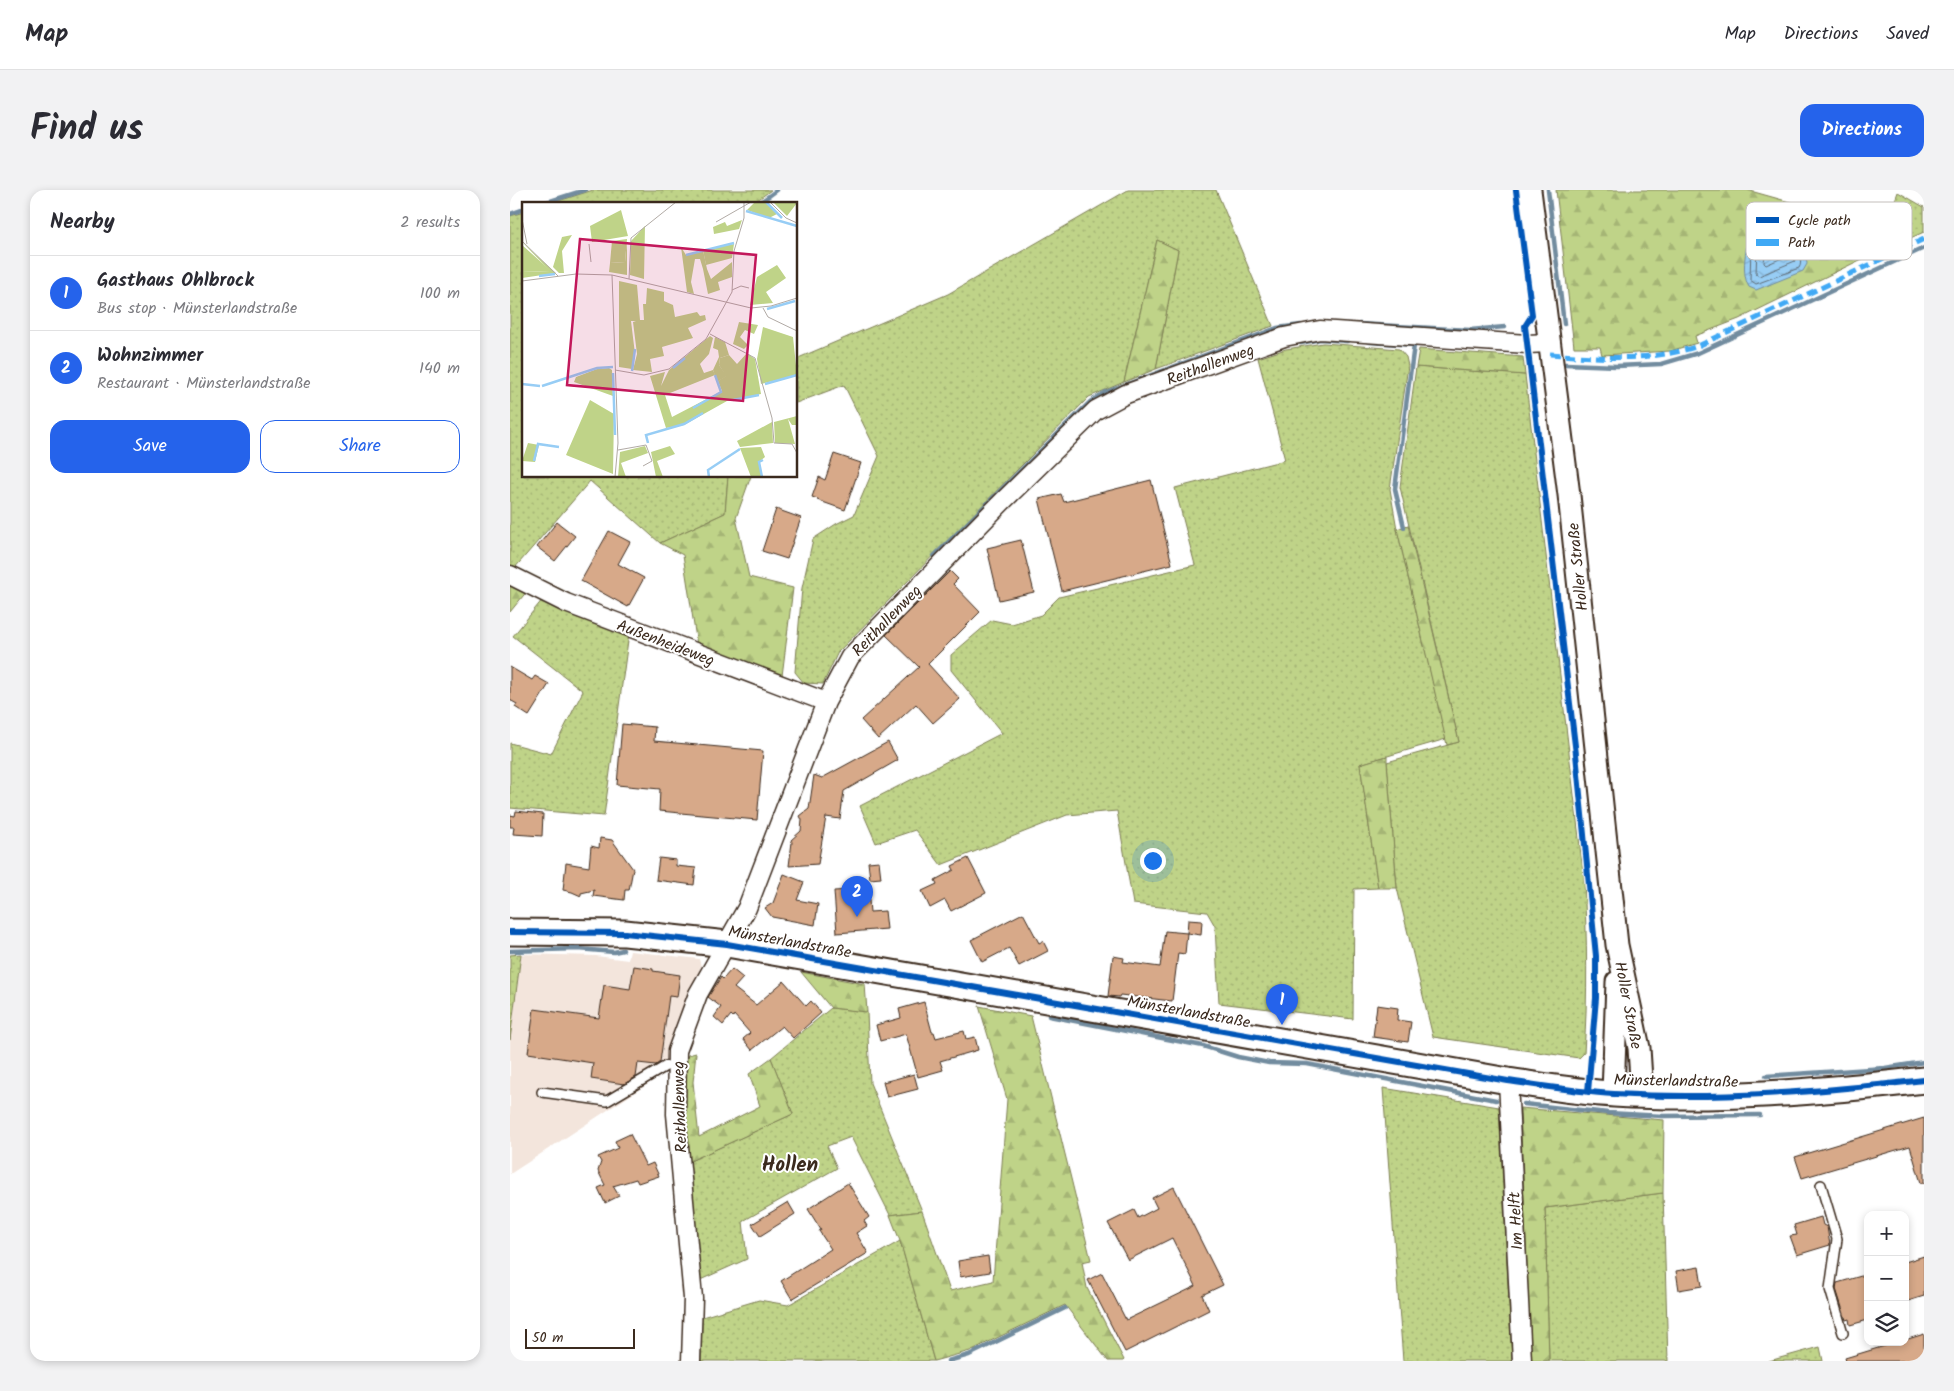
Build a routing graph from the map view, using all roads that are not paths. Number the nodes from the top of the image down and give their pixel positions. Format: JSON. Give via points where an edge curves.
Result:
{"nodes":[{"id":1,"x":1530,"y":190,"type":"edge"},
{"id":2,"x":1549,"y":342,"type":"junction"},
{"id":3,"x":510,"y":575,"type":"edge"},
{"id":4,"x":826,"y":702,"type":"junction"},
{"id":5,"x":510,"y":932,"type":"edge"},
{"id":6,"x":727,"y":944,"type":"junction"},
{"id":7,"x":1617,"y":945,"type":"junction"},
{"id":8,"x":677,"y":1064,"type":"junction"},
{"id":9,"x":1924,"y":1080,"type":"edge"},
{"id":10,"x":1508,"y":1081,"type":"junction"},
{"id":11,"x":542,"y":1092,"type":"dead end"},
{"id":12,"x":1613,"y":1094,"type":"junction"},
{"id":13,"x":1642,"y":1095,"type":"junction"},
{"id":14,"x":1821,"y":1184,"type":"dead end"},
{"id":15,"x":1844,"y":1333,"type":"dead end"},
{"id":16,"x":691,"y":1361,"type":"edge"},
{"id":17,"x":1522,"y":1361,"type":"edge"}],
"edges":[{"from":1,"to":2,"type":"street","name":"Holler Straße"},
{"from":2,"to":4,"type":"street","name":"Reithallenweg","via":[[1528,344],[1320,330],[1284,336],[1126,394],[1096,410],[850,657]]},
{"from":2,"to":7,"type":"street","name":"Holler Straße","via":[[1569,495]]},
{"from":3,"to":4,"type":"street","name":"Außenheideweg","via":[[566,603]]},
{"from":4,"to":6,"type":"street","name":"Reithallenweg","via":[[748,908]]},
{"from":5,"to":6,"type":"main road","name":"Münsterlandstraße","via":[[625,933]]},
{"from":6,"to":8,"type":"street","name":"Reithallenweg","via":[[698,994],[677,1051]]},
{"from":6,"to":10,"type":"main road","name":"Münsterlandstraße"},
{"from":7,"to":12,"type":"street","name":"Holler Straße"},
{"from":7,"to":13,"type":"street","name":"Holler Straße","via":[[1639,1048]]},
{"from":8,"to":11,"type":"lane","via":[[666,1066],[606,1101]]},
{"from":8,"to":16,"type":"street","name":"Reithallenweg","via":[[676,1114],[693,1298]]},
{"from":9,"to":13,"type":"main road","name":"Münsterlandstraße","via":[[1766,1095]]},
{"from":10,"to":12,"type":"main road","name":"Münsterlandstraße"},
{"from":10,"to":17,"type":"street","name":"Im Helft"},
{"from":12,"to":13,"type":"main road","name":"Münsterlandstraße"},
{"from":14,"to":15,"type":"lane","via":[[1837,1239],[1830,1289]]}]}
